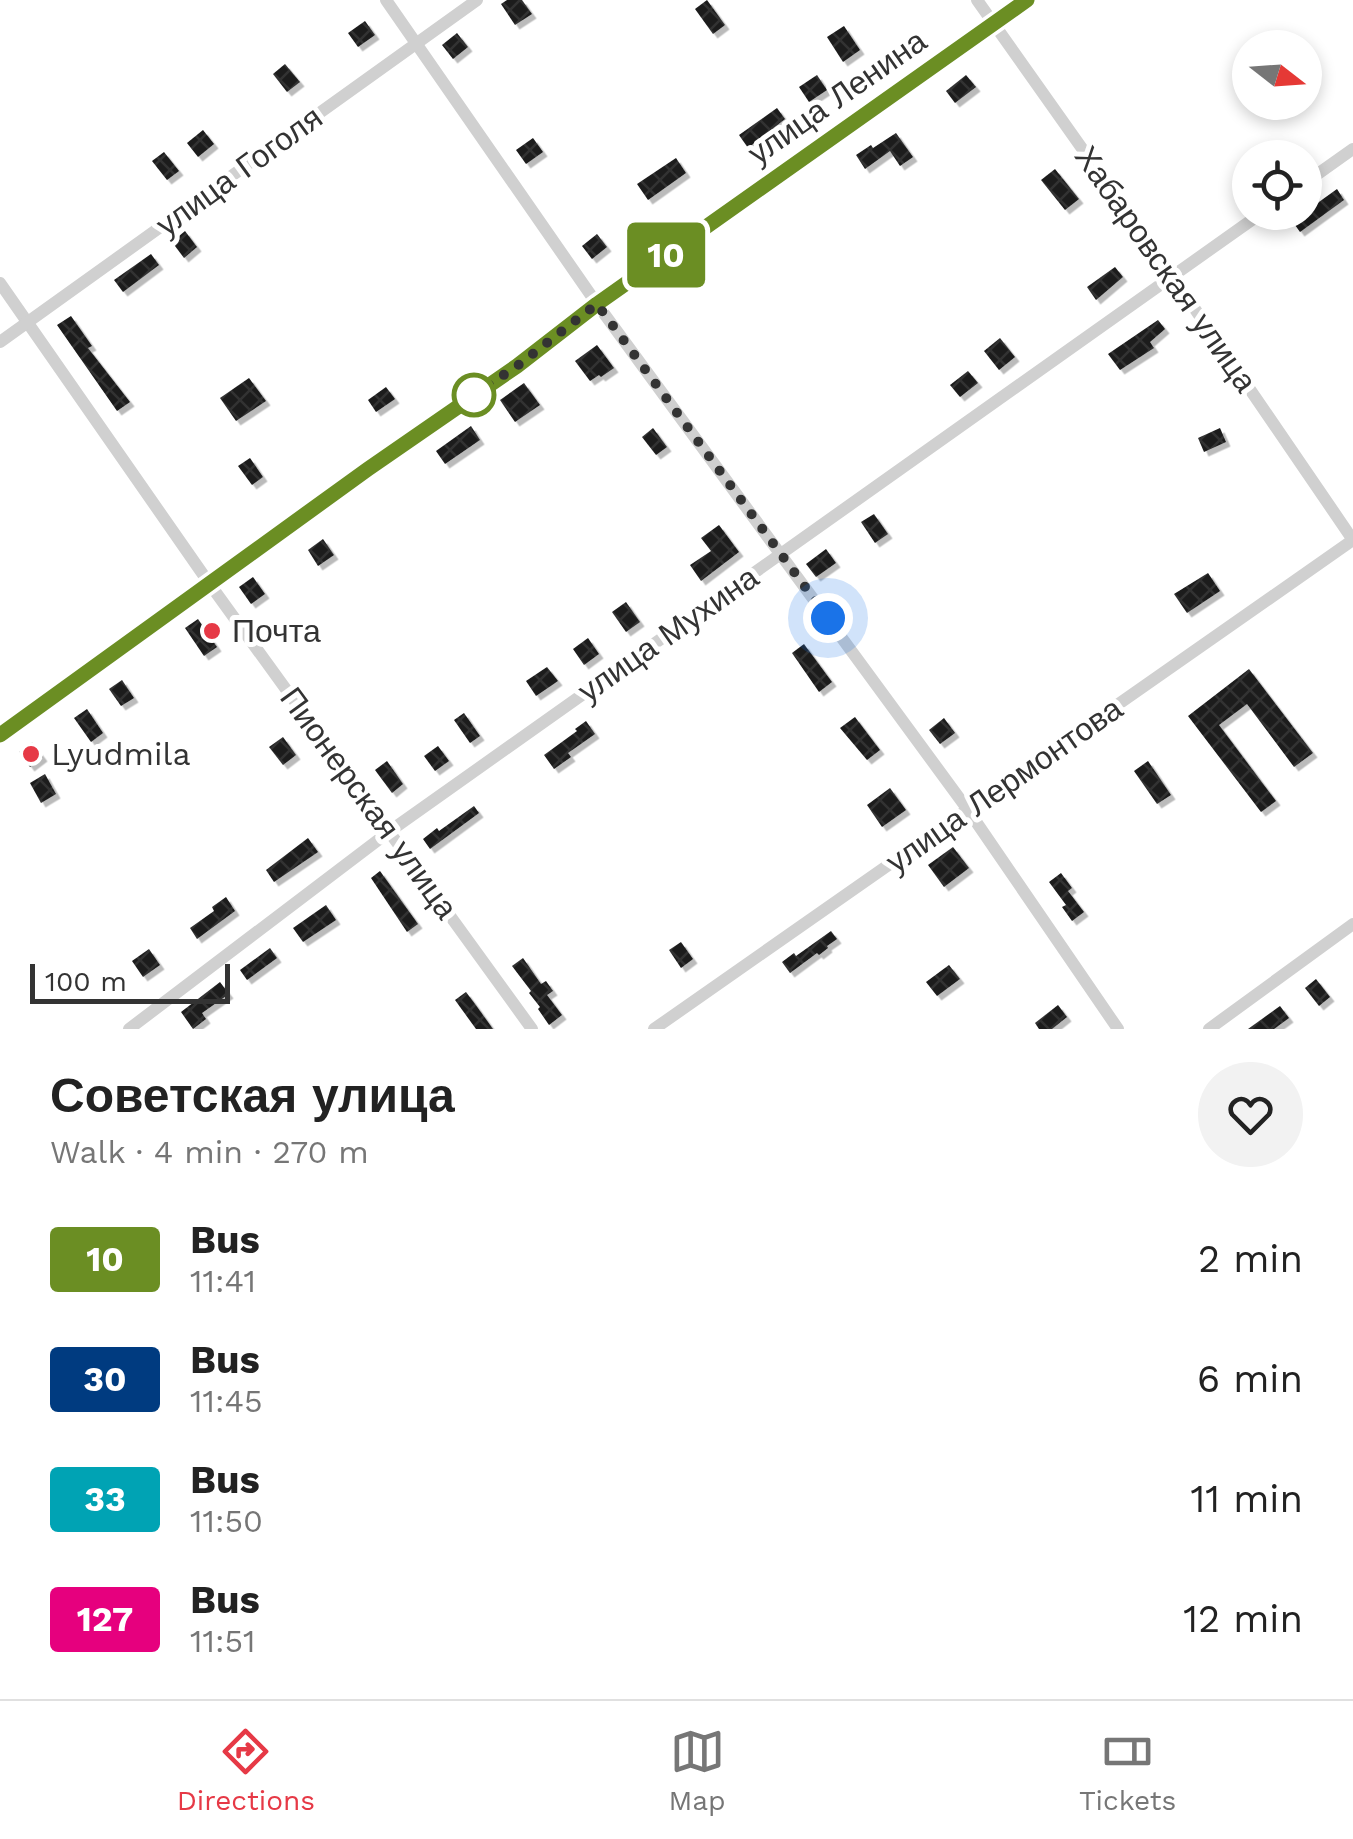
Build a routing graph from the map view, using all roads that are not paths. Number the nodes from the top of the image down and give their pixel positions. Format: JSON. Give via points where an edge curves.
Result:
{"nodes":[{"id":1,"x":386,"y":0,"type":"edge"},
{"id":2,"x":478,"y":0,"type":"edge"},
{"id":3,"x":977,"y":0,"type":"edge"},
{"id":4,"x":1027,"y":0,"type":"edge"},
{"id":5,"x":994,"y":24,"type":"junction"},
{"id":6,"x":417,"y":43,"type":"junction"},
{"id":7,"x":1353,"y":149,"type":"edge"},
{"id":8,"x":1322,"y":171,"type":"edge"},
{"id":9,"x":1239,"y":230,"type":"edge"},
{"id":10,"x":1172,"y":277,"type":"junction"},
{"id":11,"x":0,"y":283,"type":"edge"},
{"id":12,"x":597,"y":304,"type":"junction"},
{"id":13,"x":28,"y":321,"type":"junction"},
{"id":14,"x":0,"y":342,"type":"edge"},
{"id":15,"x":1353,"y":540,"type":"edge"},
{"id":16,"x":782,"y":554,"type":"junction"},
{"id":17,"x":209,"y":583,"type":"junction"},
{"id":18,"x":0,"y":735,"type":"edge"},
{"id":19,"x":968,"y":810,"type":"junction"},
{"id":20,"x":390,"y":831,"type":"junction"},
{"id":21,"x":1353,"y":924,"type":"edge"},
{"id":22,"x":129,"y":1029,"type":"edge"},
{"id":23,"x":532,"y":1029,"type":"edge"},
{"id":24,"x":654,"y":1029,"type":"edge"},
{"id":25,"x":1118,"y":1029,"type":"edge"},
{"id":26,"x":1209,"y":1029,"type":"edge"}],
"edges":[{"from":1,"to":6,"type":"street"},
{"from":2,"to":6,"type":"street","name":"улица Гоголя"},
{"from":3,"to":5,"type":"street","name":"Хабаровская улица"},
{"from":4,"to":5,"type":"main road","name":"улица Ленина"},
{"from":5,"to":10,"type":"street","name":"Хабаровская улица"},
{"from":5,"to":12,"type":"main road","name":"улица Ленина"},
{"from":6,"to":12,"type":"street"},
{"from":6,"to":13,"type":"street","name":"улица Гоголя"},
{"from":7,"to":8,"type":"street"},
{"from":9,"to":10,"type":"street","name":"улица Мухина"},
{"from":10,"to":15,"type":"street","name":"Хабаровская улица"},
{"from":10,"to":16,"type":"street","name":"улица Мухина"},
{"from":11,"to":13,"type":"street","name":"Пионерская улица"},
{"from":12,"to":16,"type":"street"},
{"from":12,"to":17,"type":"main road","name":"улица Ленина"},
{"from":13,"to":14,"type":"street","name":"улица Гоголя"},
{"from":13,"to":17,"type":"street","name":"Пионерская улица"},
{"from":15,"to":19,"type":"street","name":"улица Лермонтова"},
{"from":16,"to":19,"type":"street"},
{"from":16,"to":20,"type":"street","name":"улица Мухина"},
{"from":17,"to":18,"type":"main road","name":"улица Ленина"},
{"from":17,"to":20,"type":"street","name":"Пионерская улица"},
{"from":19,"to":24,"type":"street","name":"улица Лермонтова"},
{"from":19,"to":25,"type":"street"},
{"from":20,"to":22,"type":"street","name":"улица Мухина"},
{"from":20,"to":23,"type":"street","name":"Пионерская улица"},
{"from":21,"to":26,"type":"street"}]}
